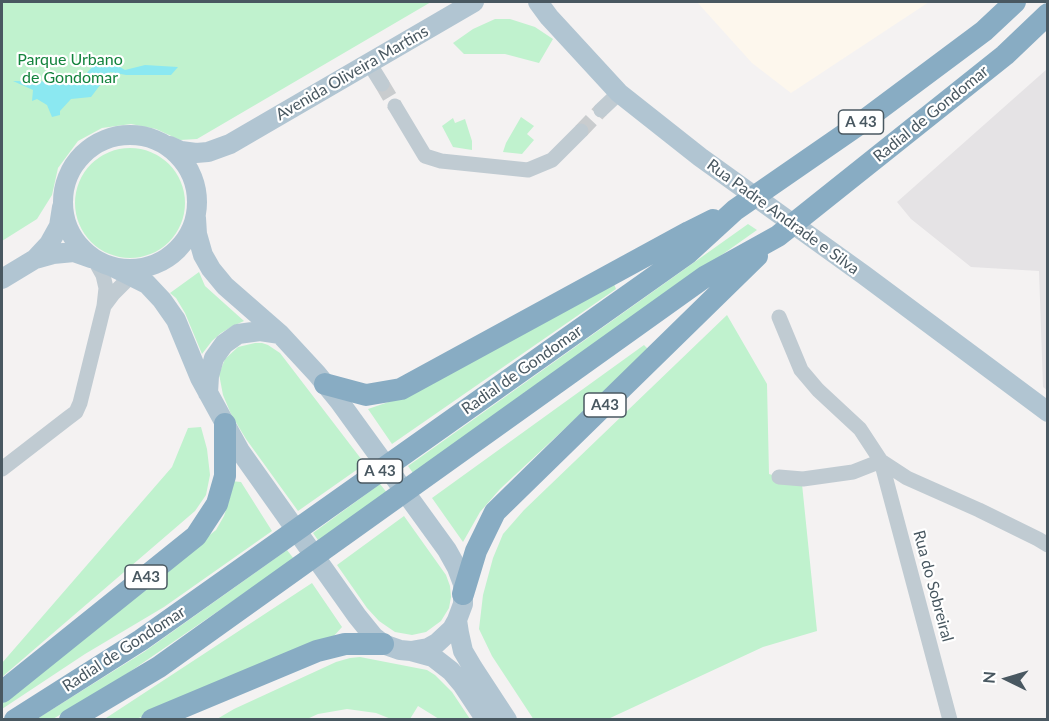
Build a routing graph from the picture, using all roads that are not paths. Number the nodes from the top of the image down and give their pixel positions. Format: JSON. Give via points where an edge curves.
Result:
{"nodes":[{"id":1,"x":474,"y":2,"type":"edge"},
{"id":2,"x":538,"y":2,"type":"edge"},
{"id":3,"x":1015,"y":2,"type":"edge"},
{"id":4,"x":1047,"y":14,"type":"edge"},
{"id":5,"x":369,"y":63,"type":"junction"},
{"id":6,"x":382,"y":84,"type":"tunnel mouth"},
{"id":7,"x":619,"y":93,"type":"junction"},
{"id":8,"x":395,"y":106,"type":"tunnel mouth"},
{"id":9,"x":601,"y":110,"type":"tunnel mouth"},
{"id":10,"x":580,"y":131,"type":"tunnel mouth"},
{"id":11,"x":165,"y":144,"type":"junction"},
{"id":12,"x":230,"y":144,"type":"junction"},
{"id":13,"x":198,"y":196,"type":"junction"},
{"id":14,"x":63,"y":206,"type":"junction"},
{"id":15,"x":735,"y":210,"type":"junction"},
{"id":16,"x":196,"y":218,"type":"junction"},
{"id":17,"x":777,"y":236,"type":"junction"},
{"id":18,"x":94,"y":259,"type":"junction"},
{"id":19,"x":35,"y":260,"type":"junction"},
{"id":20,"x":155,"y":265,"type":"junction"},
{"id":21,"x":113,"y":267,"type":"junction"},
{"id":22,"x":133,"y":277,"type":"junction"},
{"id":23,"x":2,"y":279,"type":"edge"},
{"id":24,"x":105,"y":306,"type":"junction"},
{"id":25,"x":779,"y":317,"type":"dead end"},
{"id":26,"x":280,"y":334,"type":"junction"},
{"id":27,"x":325,"y":384,"type":"junction"},
{"id":28,"x":208,"y":393,"type":"junction"},
{"id":29,"x":1047,"y":412,"type":"edge"},
{"id":30,"x":225,"y":424,"type":"junction"},
{"id":31,"x":881,"y":461,"type":"junction"},
{"id":32,"x":2,"y":469,"type":"edge"},
{"id":33,"x":779,"y":477,"type":"dead end"},
{"id":34,"x":1047,"y":545,"type":"edge"},
{"id":35,"x":464,"y":594,"type":"junction"},
{"id":36,"x":457,"y":620,"type":"junction"},
{"id":37,"x":382,"y":644,"type":"junction"},
{"id":38,"x":411,"y":651,"type":"junction"},
{"id":39,"x":2,"y":692,"type":"edge"},
{"id":40,"x":15,"y":720,"type":"edge"},
{"id":41,"x":70,"y":720,"type":"edge"},
{"id":42,"x":152,"y":720,"type":"edge"},
{"id":43,"x":486,"y":720,"type":"edge"},
{"id":44,"x":507,"y":720,"type":"edge"},
{"id":45,"x":950,"y":720,"type":"edge"}],
"edges":[{"from":1,"to":5,"type":"main road","name":"Avenida Oliveira Martins"},
{"from":2,"to":7,"type":"main road","name":"Rua Padre Andrade e Silva"},
{"from":3,"to":15,"type":"highway","name":"Radial de Gondomar","number":"A 43","via":[[984,31]]},
{"from":4,"to":17,"type":"highway","name":"Radial de Gondomar","number":"A 43","via":[[1005,55]]},
{"from":5,"to":6,"type":"street"},
{"from":5,"to":12,"type":"main road","name":"Avenida Oliveira Martins"},
{"from":7,"to":9,"type":"street"},
{"from":7,"to":29,"type":"main road","name":"Rua Padre Andrade e Silva","via":[[700,158]]},
{"from":8,"to":10,"type":"street","via":[[426,156],[441,161],[528,170],[552,160]]},
{"from":11,"to":12,"type":"main road","name":"Avenida Oliveira Martins","via":[[196,153]]},
{"from":11,"to":13,"type":"main road","via":[[182,157]]},
{"from":11,"to":14,"type":"main road","via":[[146,136],[125,134],[104,139],[86,150],[73,166],[64,185]]},
{"from":12,"to":13,"type":"main road","name":"Avenida Oliveira Martins","via":[[205,170]]},
{"from":13,"to":16,"type":"main road"},
{"from":14,"to":18,"type":"main road","via":[[67,227],[78,245]]},
{"from":14,"to":19,"type":"main road","via":[[59,226]]},
{"from":15,"to":27,"type":"highway","via":[[401,389],[366,395]]},
{"from":15,"to":40,"type":"highway","name":"Radial de Gondomar","number":"A 43","via":[[688,253],[141,640]]},
{"from":16,"to":20,"type":"main road","via":[[188,237],[174,254]]},
{"from":16,"to":26,"type":"main road","via":[[202,255],[211,269]]},
{"from":17,"to":35,"type":"highway","number":"A43","via":[[495,512],[476,551]]},
{"from":17,"to":41,"type":"highway","name":"Radial de Gondomar","number":"A 43","via":[[706,276],[159,667]]},
{"from":18,"to":19,"type":"main road","via":[[73,252]]},
{"from":18,"to":21,"type":"main road"},
{"from":18,"to":24,"type":"street","via":[[103,275]]},
{"from":19,"to":23,"type":"main road"},
{"from":20,"to":21,"type":"main road"},
{"from":20,"to":22,"type":"street"},
{"from":21,"to":22,"type":"main road"},
{"from":22,"to":24,"type":"street"},
{"from":22,"to":28,"type":"main road","via":[[147,284],[176,320]]},
{"from":24,"to":32,"type":"street","via":[[76,412]]},
{"from":25,"to":31,"type":"street","via":[[801,370],[860,429]]},
{"from":26,"to":27,"type":"main road"},
{"from":26,"to":28,"type":"main road","via":[[238,334],[224,344],[214,358]]},
{"from":27,"to":35,"type":"main road","via":[[447,550],[461,575]]},
{"from":28,"to":30,"type":"main road"},
{"from":30,"to":37,"type":"main road","via":[[347,603]]},
{"from":30,"to":39,"type":"highway","number":"A43","via":[[225,476],[217,504],[196,536]]},
{"from":31,"to":33,"type":"street","via":[[853,472],[803,479]]},
{"from":31,"to":34,"type":"street","via":[[907,478]]},
{"from":31,"to":45,"type":"street","name":"Rua do Sobreiral"},
{"from":35,"to":36,"type":"main road"},
{"from":36,"to":38,"type":"main road","via":[[437,643]]},
{"from":36,"to":44,"type":"main road","via":[[463,651]]},
{"from":37,"to":38,"type":"main road"},
{"from":37,"to":42,"type":"highway","via":[[345,644],[317,651]]},
{"from":38,"to":43,"type":"main road","via":[[433,657],[451,671]]}]}
